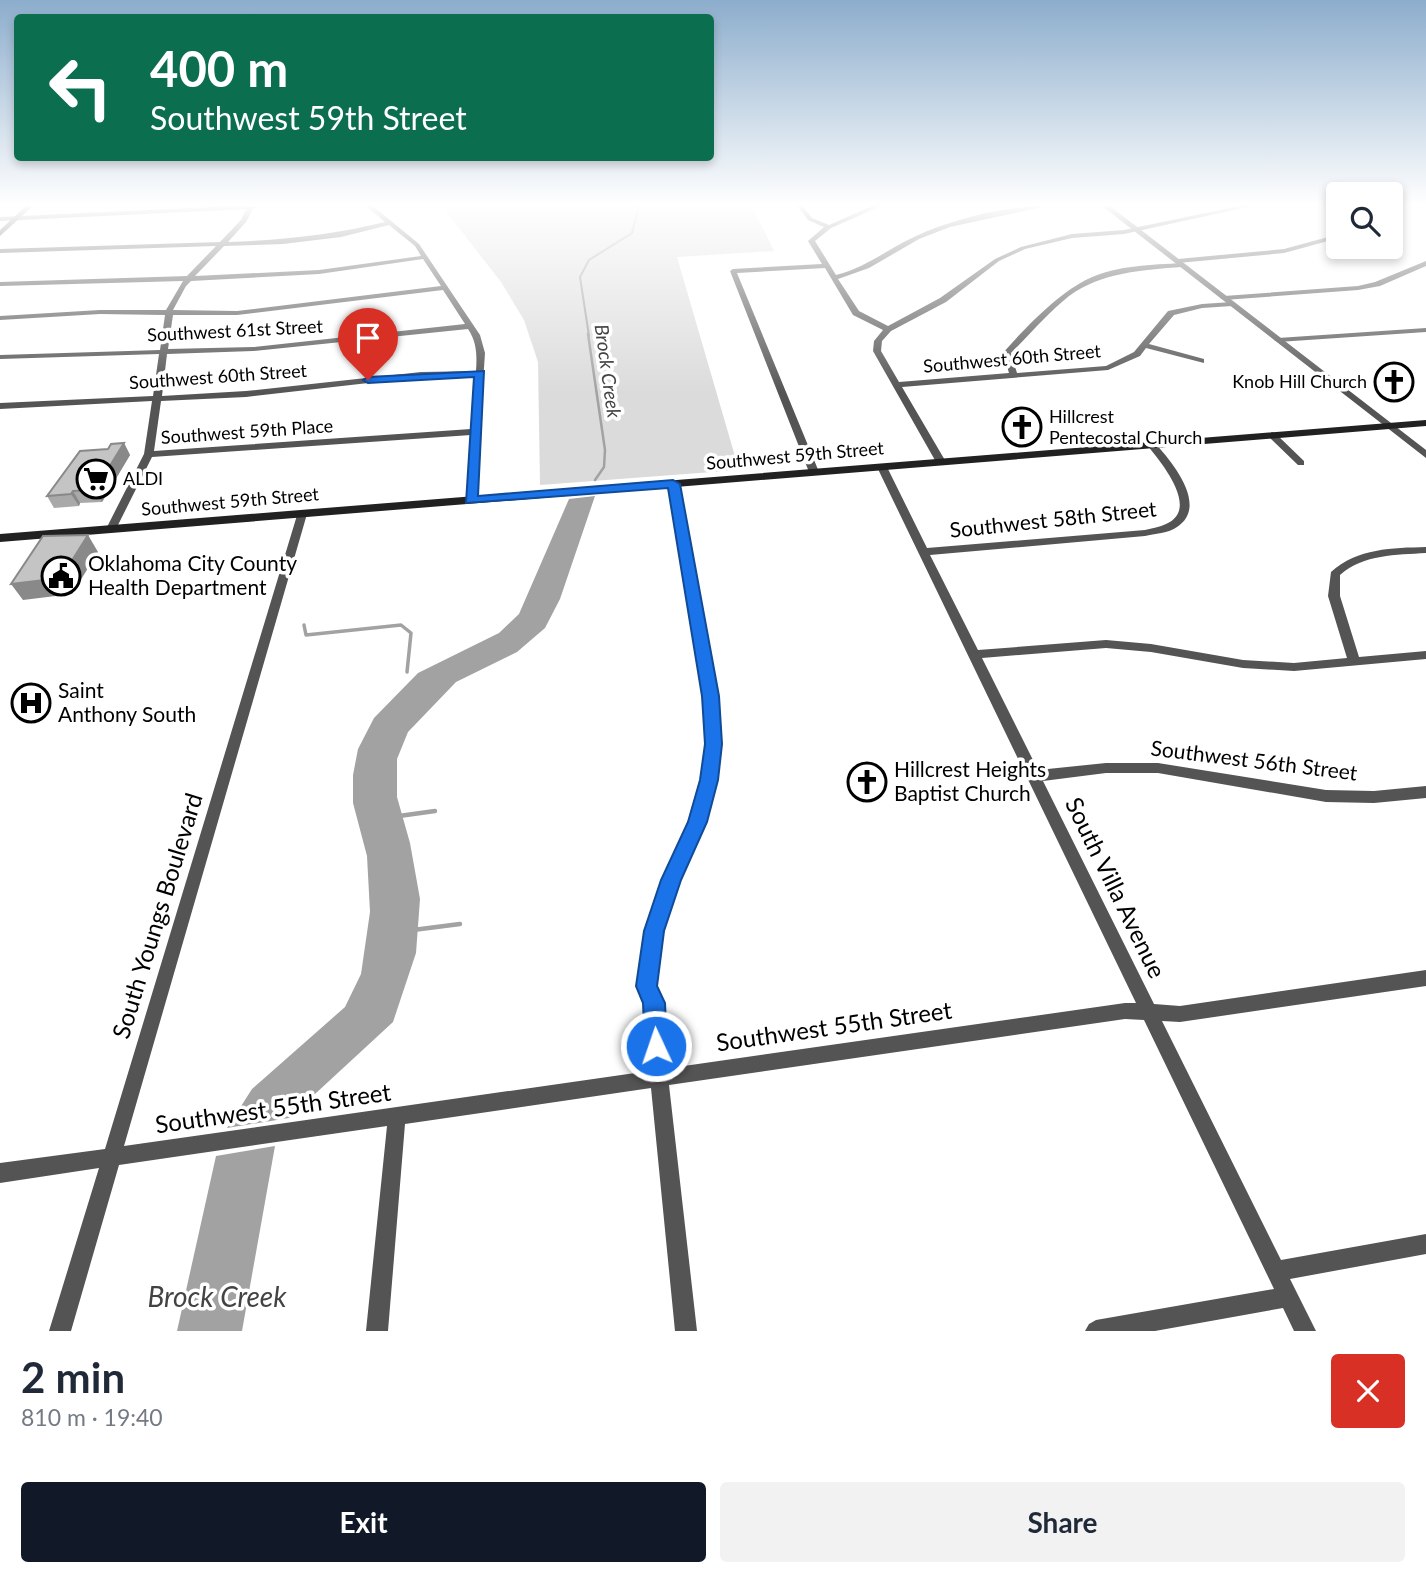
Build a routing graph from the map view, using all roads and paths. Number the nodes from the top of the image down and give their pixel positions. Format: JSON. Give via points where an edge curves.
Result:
{"nodes":[{"id":1,"x":201,"y":268,"type":"edge"},
{"id":2,"x":350,"y":268,"type":"edge"},
{"id":3,"x":432,"y":268,"type":"edge"},
{"id":4,"x":787,"y":268,"type":"edge"},
{"id":5,"x":828,"y":268,"type":"edge"},
{"id":6,"x":865,"y":268,"type":"edge"},
{"id":7,"x":987,"y":268,"type":"edge"},
{"id":8,"x":1146,"y":268,"type":"edge"},
{"id":9,"x":1186,"y":268,"type":"edge"},
{"id":10,"x":1414,"y":268,"type":"edge"},
{"id":11,"x":733,"y":271,"type":"joint"},
{"id":12,"x":191,"y":278,"type":"junction"},
{"id":13,"x":834,"y":278,"type":"junction"},
{"id":14,"x":0,"y":284,"type":"edge"},
{"id":15,"x":446,"y":289,"type":"junction"},
{"id":16,"x":1228,"y":301,"type":"junction"},
{"id":17,"x":170,"y":314,"type":"junction"},
{"id":18,"x":0,"y":318,"type":"edge"},
{"id":19,"x":471,"y":326,"type":"junction"},
{"id":20,"x":888,"y":329,"type":"junction"},
{"id":21,"x":1426,"y":330,"type":"edge"},
{"id":22,"x":1278,"y":340,"type":"junction"},
{"id":23,"x":1144,"y":345,"type":"junction"},
{"id":24,"x":163,"y":352,"type":"junction"},
{"id":25,"x":0,"y":357,"type":"edge"},
{"id":26,"x":1201,"y":361,"type":"dead end"},
{"id":27,"x":480,"y":374,"type":"junction"},
{"id":28,"x":1014,"y":375,"type":"junction"},
{"id":29,"x":897,"y":385,"type":"junction"},
{"id":30,"x":156,"y":399,"type":"junction"},
{"id":31,"x":0,"y":406,"type":"edge"},
{"id":32,"x":1426,"y":423,"type":"edge"},
{"id":33,"x":1388,"y":426,"type":"junction"},
{"id":34,"x":474,"y":432,"type":"junction"},
{"id":35,"x":1272,"y":435,"type":"junction"},
{"id":36,"x":1152,"y":445,"type":"junction"},
{"id":37,"x":149,"y":454,"type":"junction"},
{"id":38,"x":1426,"y":455,"type":"edge"},
{"id":39,"x":941,"y":462,"type":"junction"},
{"id":40,"x":1301,"y":463,"type":"dead end"},
{"id":41,"x":882,"y":467,"type":"junction"},
{"id":42,"x":814,"y":472,"type":"junction"},
{"id":43,"x":673,"y":484,"type":"junction"},
{"id":44,"x":471,"y":500,"type":"junction"},
{"id":45,"x":302,"y":514,"type":"junction"},
{"id":46,"x":111,"y":529,"type":"junction"},
{"id":47,"x":0,"y":538,"type":"edge"},
{"id":48,"x":1426,"y":550,"type":"edge"},
{"id":49,"x":925,"y":552,"type":"junction"},
{"id":50,"x":975,"y":654,"type":"junction"},
{"id":51,"x":1426,"y":655,"type":"edge"},
{"id":52,"x":1354,"y":663,"type":"junction"},
{"id":53,"x":1035,"y":776,"type":"junction"},
{"id":54,"x":1426,"y":792,"type":"edge"},
{"id":55,"x":1426,"y":978,"type":"edge"},
{"id":56,"x":1150,"y":1012,"type":"junction"},
{"id":57,"x":659,"y":1077,"type":"junction"},
{"id":58,"x":397,"y":1115,"type":"junction"},
{"id":59,"x":111,"y":1157,"type":"junction"},
{"id":60,"x":0,"y":1173,"type":"edge"},
{"id":61,"x":1426,"y":1244,"type":"edge"},
{"id":62,"x":1276,"y":1271,"type":"junction"},
{"id":63,"x":1289,"y":1297,"type":"junction"},
{"id":64,"x":60,"y":1331,"type":"edge"},
{"id":65,"x":377,"y":1331,"type":"edge"},
{"id":66,"x":686,"y":1331,"type":"edge"},
{"id":67,"x":1096,"y":1331,"type":"edge"},
{"id":68,"x":1305,"y":1331,"type":"edge"}],
"edges":[{"from":1,"to":12,"type":"street"},
{"from":2,"to":12,"type":"street"},
{"from":3,"to":15,"type":"street"},
{"from":4,"to":11,"type":"street"},
{"from":5,"to":13,"type":"street"},
{"from":6,"to":13,"type":"street"},
{"from":7,"to":20,"type":"street","via":[[943,300]]},
{"from":8,"to":28,"type":"street","via":[[1107,274],[1075,289],[1007,353]]},
{"from":9,"to":16,"type":"street"},
{"from":10,"to":16,"type":"street","name":"Southwest 60th Street","via":[[1359,288]]},
{"from":11,"to":42,"type":"street"},
{"from":12,"to":14,"type":"street"},
{"from":12,"to":17,"type":"street","via":[[176,295]]},
{"from":13,"to":20,"type":"street","via":[[856,313]]},
{"from":15,"to":17,"type":"street","via":[[272,310]]},
{"from":15,"to":19,"type":"street"},
{"from":16,"to":22,"type":"street"},
{"from":16,"to":23,"type":"street","name":"Southwest 60th Street","via":[[1171,313]]},
{"from":17,"to":18,"type":"street","via":[[100,312]]},
{"from":17,"to":24,"type":"street"},
{"from":19,"to":24,"type":"street","name":"Southwest 61st Street","via":[[279,347]]},
{"from":19,"to":27,"type":"street","via":[[481,353]]},
{"from":20,"to":29,"type":"street","via":[[878,341],[877,351]]},
{"from":21,"to":22,"type":"street"},
{"from":22,"to":33,"type":"street"},
{"from":23,"to":26,"type":"street"},
{"from":23,"to":28,"type":"street","name":"Southwest 60th Street","via":[[1138,354],[1108,368]]},
{"from":24,"to":25,"type":"street","name":"Southwest 61st Street"},
{"from":24,"to":30,"type":"street"},
{"from":27,"to":30,"type":"street","name":"Southwest 60th Street"},
{"from":27,"to":34,"type":"street"},
{"from":28,"to":29,"type":"street","name":"Southwest 60th Street"},
{"from":29,"to":39,"type":"street"},
{"from":30,"to":31,"type":"street","name":"Southwest 60th Street"},
{"from":30,"to":37,"type":"street"},
{"from":32,"to":33,"type":"main road","name":"Southwest 59th Street"},
{"from":33,"to":35,"type":"main road","name":"Southwest 59th Street"},
{"from":33,"to":38,"type":"street"},
{"from":34,"to":37,"type":"street","name":"Southwest 59th Place"},
{"from":34,"to":44,"type":"street"},
{"from":35,"to":36,"type":"main road","name":"Southwest 59th Street"},
{"from":35,"to":40,"type":"street"},
{"from":36,"to":39,"type":"main road","name":"Southwest 59th Street"},
{"from":36,"to":49,"type":"street","name":"Southwest 58th Street","via":[[1174,471],[1182,490],[1182,516],[1172,526],[1145,533]]},
{"from":37,"to":46,"type":"street"},
{"from":39,"to":41,"type":"main road","name":"Southwest 59th Street"},
{"from":41,"to":42,"type":"main road","name":"Southwest 59th Street"},
{"from":41,"to":49,"type":"street","name":"South Villa Avenue"},
{"from":42,"to":43,"type":"main road","name":"Southwest 59th Street"},
{"from":43,"to":44,"type":"main road","name":"Southwest 59th Street"},
{"from":43,"to":57,"type":"street","via":[[711,696],[714,744],[698,822],[654,931],[647,986],[654,1003]]},
{"from":44,"to":45,"type":"main road","name":"Southwest 59th Street"},
{"from":45,"to":46,"type":"main road","name":"Southwest 59th Street"},
{"from":45,"to":59,"type":"street","name":"South Youngs Boulevard"},
{"from":46,"to":47,"type":"main road","name":"Southwest 59th Street"},
{"from":48,"to":52,"type":"street","via":[[1363,557],[1335,574],[1334,596]]},
{"from":49,"to":50,"type":"street","name":"South Villa Avenue"},
{"from":50,"to":52,"type":"street","via":[[1106,644],[1266,666]]},
{"from":50,"to":53,"type":"street","name":"South Villa Avenue"},
{"from":51,"to":52,"type":"street"},
{"from":53,"to":54,"type":"street","name":"Southwest 56th Street","via":[[1158,768],[1326,796]]},
{"from":53,"to":56,"type":"street","name":"South Villa Avenue"},
{"from":55,"to":56,"type":"street","name":"Southwest 55th Street","via":[[1180,1014]]},
{"from":56,"to":57,"type":"street","name":"Southwest 55th Street","via":[[1125,1010]]},
{"from":56,"to":62,"type":"street","name":"South Villa Avenue"},
{"from":57,"to":58,"type":"street","name":"Southwest 55th Street"},
{"from":57,"to":66,"type":"street"},
{"from":58,"to":59,"type":"street","name":"Southwest 55th Street"},
{"from":58,"to":65,"type":"street"},
{"from":59,"to":60,"type":"street","name":"Southwest 55th Street"},
{"from":59,"to":64,"type":"street","name":"South Youngs Boulevard"},
{"from":61,"to":62,"type":"street"},
{"from":62,"to":63,"type":"street","name":"South Villa Avenue"},
{"from":63,"to":67,"type":"street"},
{"from":63,"to":68,"type":"street","name":"South Villa Avenue"}]}
